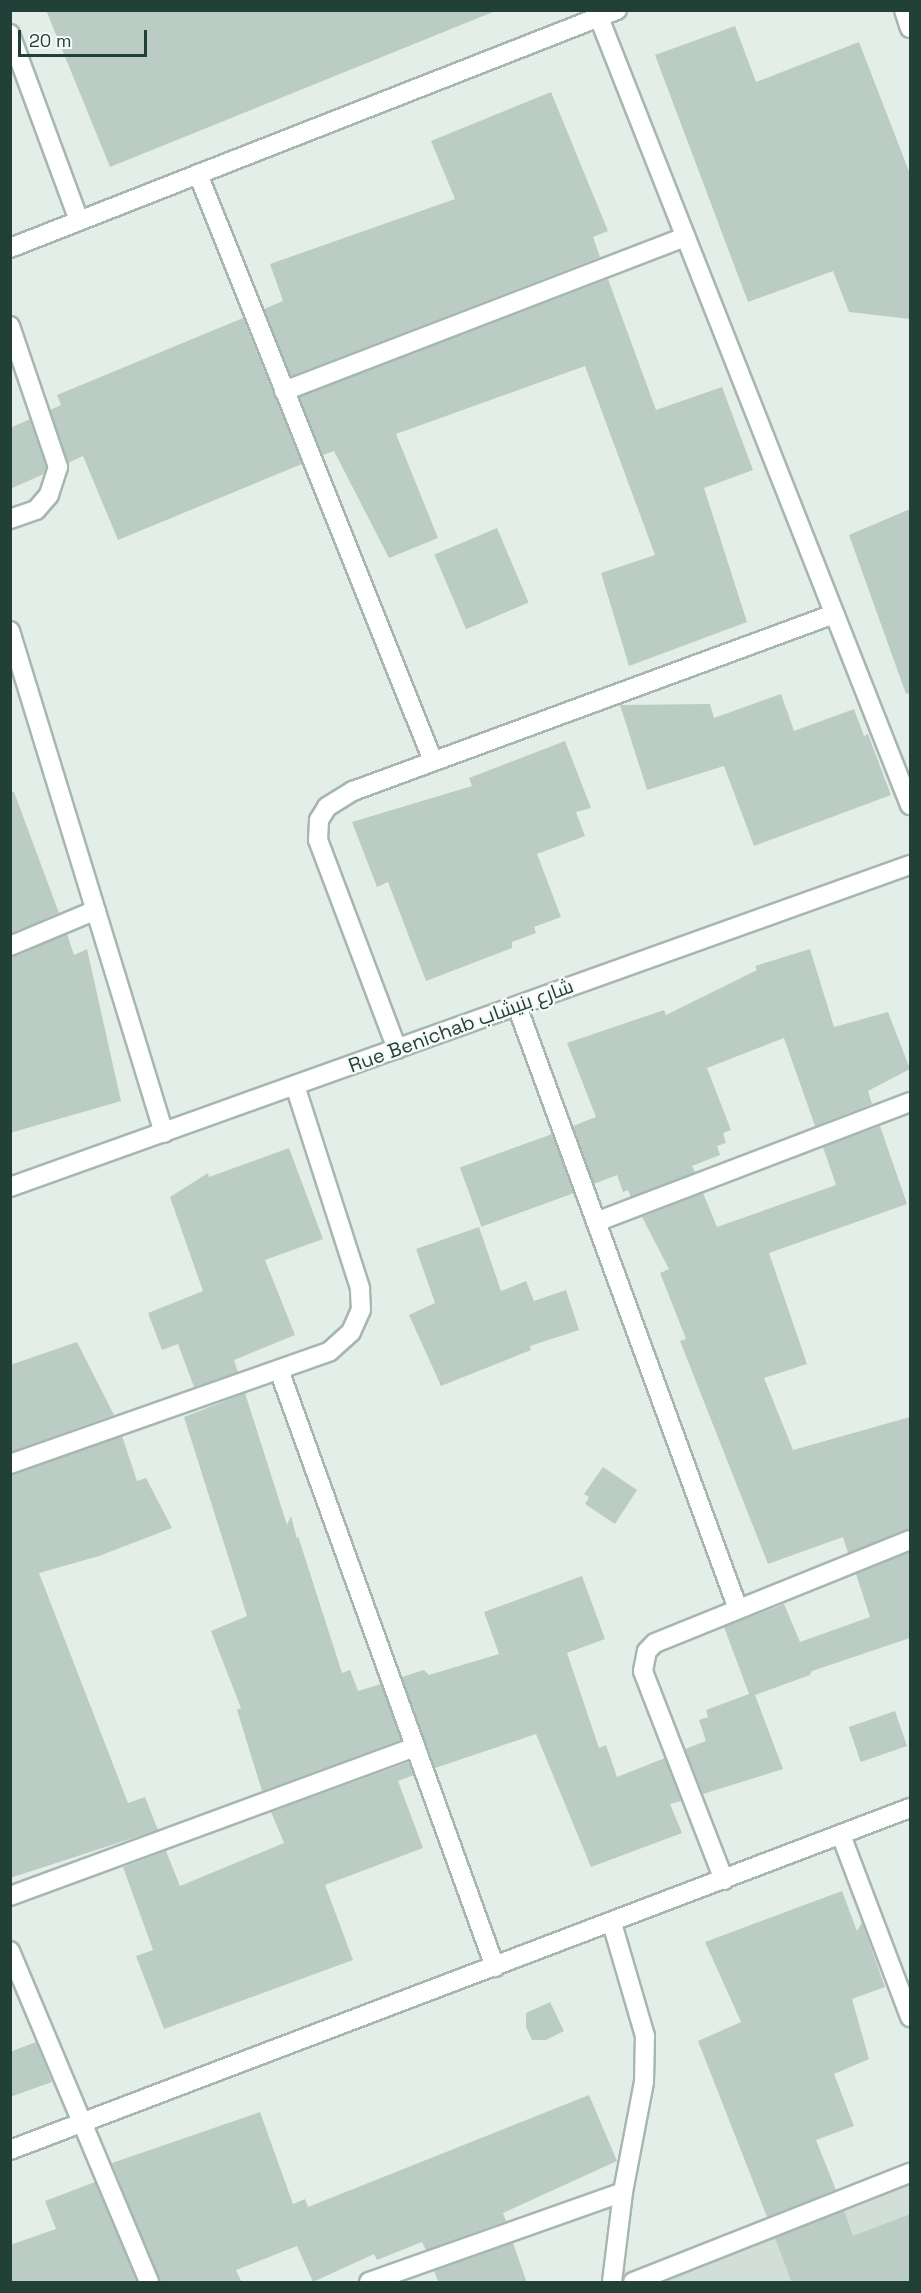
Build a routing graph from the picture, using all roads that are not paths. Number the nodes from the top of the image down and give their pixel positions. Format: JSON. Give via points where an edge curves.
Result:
{"nodes":[{"id":1,"x":617,"y":10,"type":"edge"},
{"id":2,"x":904,"y":10,"type":"edge"},
{"id":3,"x":597,"y":14,"type":"edge"},
{"id":4,"x":910,"y":28,"type":"edge"},
{"id":5,"x":10,"y":34,"type":"edge"},
{"id":6,"x":198,"y":174,"type":"junction"},
{"id":7,"x":79,"y":221,"type":"junction"},
{"id":8,"x":686,"y":237,"type":"junction"},
{"id":9,"x":10,"y":248,"type":"edge"},
{"id":10,"x":10,"y":326,"type":"edge"},
{"id":11,"x":284,"y":391,"type":"junction"},
{"id":12,"x":10,"y":519,"type":"edge"},
{"id":13,"x":834,"y":614,"type":"junction"},
{"id":14,"x":10,"y":631,"type":"edge"},
{"id":15,"x":433,"y":761,"type":"junction"},
{"id":16,"x":910,"y":805,"type":"edge"},
{"id":17,"x":910,"y":865,"type":"edge"},
{"id":18,"x":96,"y":910,"type":"junction"},
{"id":19,"x":10,"y":946,"type":"edge"},
{"id":20,"x":517,"y":1006,"type":"junction"},
{"id":21,"x":397,"y":1049,"type":"junction"},
{"id":22,"x":296,"y":1085,"type":"junction"},
{"id":23,"x":910,"y":1102,"type":"edge"},
{"id":24,"x":164,"y":1132,"type":"junction"},
{"id":25,"x":10,"y":1187,"type":"edge"},
{"id":26,"x":596,"y":1222,"type":"junction"},
{"id":27,"x":279,"y":1370,"type":"junction"},
{"id":28,"x":10,"y":1464,"type":"edge"},
{"id":29,"x":910,"y":1540,"type":"edge"},
{"id":30,"x":738,"y":1609,"type":"junction"},
{"id":31,"x":416,"y":1747,"type":"junction"},
{"id":32,"x":910,"y":1808,"type":"edge"},
{"id":33,"x":841,"y":1835,"type":"junction"},
{"id":34,"x":724,"y":1880,"type":"junction"},
{"id":35,"x":10,"y":1896,"type":"edge"},
{"id":36,"x":612,"y":1923,"type":"junction"},
{"id":37,"x":10,"y":1951,"type":"edge"},
{"id":38,"x":495,"y":1966,"type":"junction"},
{"id":39,"x":910,"y":2017,"type":"edge"},
{"id":40,"x":82,"y":2123,"type":"junction"},
{"id":41,"x":10,"y":2150,"type":"edge"},
{"id":42,"x":910,"y":2173,"type":"edge"},
{"id":43,"x":623,"y":2192,"type":"junction"},
{"id":44,"x":149,"y":2283,"type":"edge"},
{"id":45,"x":369,"y":2283,"type":"edge"},
{"id":46,"x":612,"y":2283,"type":"edge"},
{"id":47,"x":633,"y":2283,"type":"edge"}],
"edges":[{"from":1,"to":3,"type":"street"},
{"from":2,"to":4,"type":"street"},
{"from":3,"to":6,"type":"street"},
{"from":3,"to":8,"type":"street"},
{"from":5,"to":7,"type":"street"},
{"from":6,"to":7,"type":"street"},
{"from":6,"to":11,"type":"street"},
{"from":7,"to":9,"type":"street"},
{"from":8,"to":11,"type":"street"},
{"from":8,"to":13,"type":"street"},
{"from":10,"to":12,"type":"street","via":[[58,467],[49,495],[36,510]]},
{"from":11,"to":15,"type":"street"},
{"from":13,"to":15,"type":"street"},
{"from":13,"to":16,"type":"street"},
{"from":14,"to":18,"type":"street"},
{"from":15,"to":21,"type":"street","via":[[353,791],[327,807],[319,820],[318,840]]},
{"from":17,"to":20,"type":"street","name":"Rue Benichab شارع بنيشاب"},
{"from":18,"to":19,"type":"street"},
{"from":18,"to":24,"type":"street"},
{"from":20,"to":21,"type":"street","name":"Rue Benichab شارع بنيشاب"},
{"from":20,"to":26,"type":"street"},
{"from":21,"to":22,"type":"street","name":"Rue Benichab شارع بنيشاب"},
{"from":22,"to":24,"type":"street","name":"Rue Benichab شارع بنيشاب"},
{"from":22,"to":27,"type":"street","via":[[360,1288],[361,1311],[351,1332],[330,1350]]},
{"from":23,"to":26,"type":"street"},
{"from":24,"to":25,"type":"street","name":"Rue Benichab شارع بنيشاب"},
{"from":26,"to":30,"type":"street"},
{"from":27,"to":28,"type":"street"},
{"from":27,"to":31,"type":"street"},
{"from":29,"to":30,"type":"street"},
{"from":30,"to":34,"type":"street","via":[[655,1643],[643,1660],[643,1671]]},
{"from":31,"to":35,"type":"street"},
{"from":31,"to":38,"type":"street"},
{"from":32,"to":33,"type":"street"},
{"from":33,"to":34,"type":"street"},
{"from":33,"to":39,"type":"street"},
{"from":34,"to":36,"type":"street"},
{"from":36,"to":38,"type":"street"},
{"from":36,"to":43,"type":"street","via":[[645,2036],[644,2082]]},
{"from":37,"to":40,"type":"street"},
{"from":38,"to":40,"type":"street"},
{"from":40,"to":41,"type":"street"},
{"from":40,"to":44,"type":"street"},
{"from":42,"to":47,"type":"street"},
{"from":43,"to":45,"type":"street"},
{"from":43,"to":46,"type":"street"}]}
